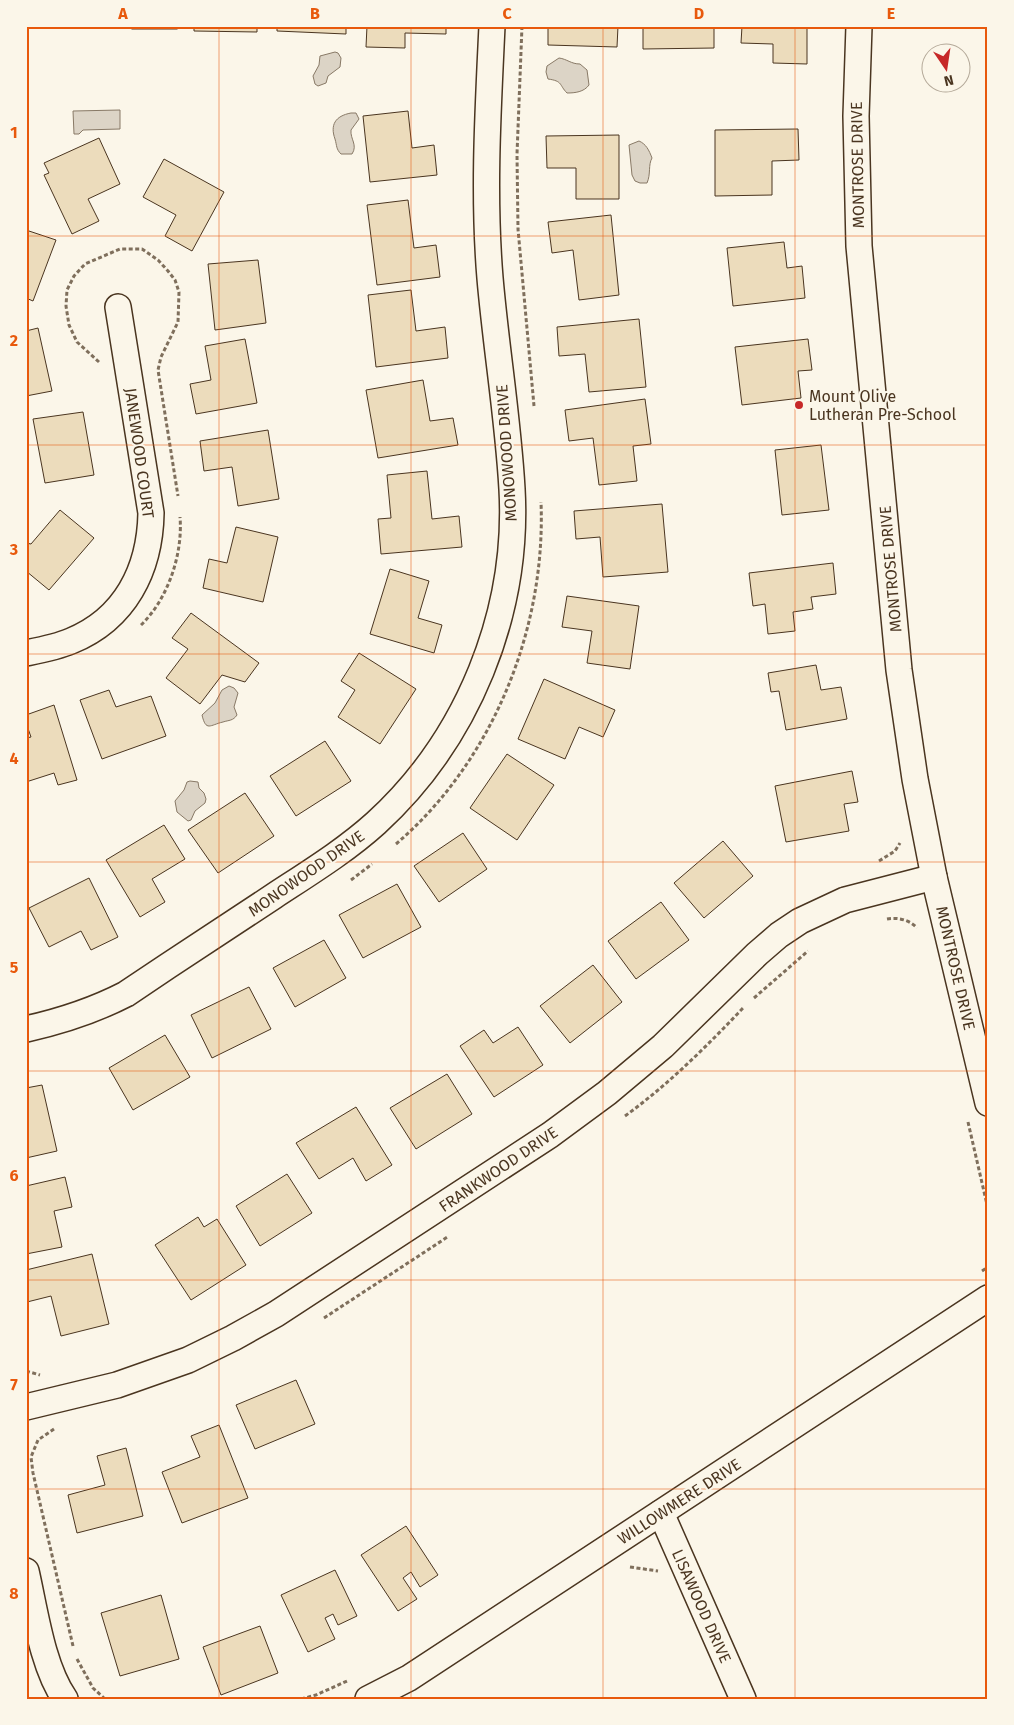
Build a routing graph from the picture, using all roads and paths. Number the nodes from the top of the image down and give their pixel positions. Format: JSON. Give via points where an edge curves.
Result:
{"nodes":[{"id":1,"x":492,"y":26,"type":"edge"},
{"id":2,"x":522,"y":26,"type":"edge"},
{"id":3,"x":859,"y":26,"type":"edge"},
{"id":4,"x":158,"y":260,"type":"dead end"},
{"id":5,"x":118,"y":307,"type":"dead end"},
{"id":6,"x":104,"y":366,"type":"dead end"},
{"id":7,"x":534,"y":410,"type":"dead end"},
{"id":8,"x":541,"y":499,"type":"dead end"},
{"id":9,"x":26,"y":653,"type":"edge"},
{"id":10,"x":901,"y":835,"type":"dead end"},
{"id":11,"x":392,"y":848,"type":"dead end"},
{"id":12,"x":378,"y":860,"type":"dead end"},
{"id":13,"x":875,"y":862,"type":"dead end"},
{"id":14,"x":934,"y":877,"type":"junction"},
{"id":15,"x":347,"y":882,"type":"dead end"},
{"id":16,"x":879,"y":921,"type":"dead end"},
{"id":17,"x":923,"y":934,"type":"dead end"},
{"id":18,"x":814,"y":947,"type":"dead end"},
{"id":19,"x":26,"y":1030,"type":"edge"},
{"id":20,"x":988,"y":1103,"type":"edge"},
{"id":21,"x":966,"y":1114,"type":"dead end"},
{"id":22,"x":618,"y":1121,"type":"dead end"},
{"id":23,"x":988,"y":1209,"type":"edge"},
{"id":24,"x":449,"y":1236,"type":"dead end"},
{"id":25,"x":988,"y":1298,"type":"edge"},
{"id":26,"x":321,"y":1320,"type":"dead end"},
{"id":27,"x":26,"y":1371,"type":"edge"},
{"id":28,"x":45,"y":1375,"type":"dead end"},
{"id":29,"x":26,"y":1407,"type":"edge"},
{"id":30,"x":63,"y":1427,"type":"dead end"},
{"id":31,"x":660,"y":1513,"type":"junction"},
{"id":32,"x":625,"y":1570,"type":"dead end"},
{"id":33,"x":26,"y":1571,"type":"edge"},
{"id":34,"x":663,"y":1576,"type":"dead end"},
{"id":35,"x":65,"y":1699,"type":"edge"},
{"id":36,"x":105,"y":1699,"type":"edge"},
{"id":37,"x":368,"y":1699,"type":"edge"},
{"id":38,"x":743,"y":1699,"type":"edge"}],
"edges":[{"from":1,"to":19,"type":"street","name":"MONOWOOD DRIVE","via":[[486,179],[490,276],[512,490],[512,534],[508,577],[493,641],[477,682],[458,721],[407,792],[342,851],[126,994],[77,1016]]},
{"from":2,"to":7,"type":"path","via":[[518,229]]},
{"from":3,"to":14,"type":"street","name":"MONTROSE DRIVE","via":[[856,116],[859,246],[899,670],[914,779]]},
{"from":4,"to":6,"type":"path","via":[[142,249],[120,250],[86,264],[74,276],[67,290],[69,325],[77,342]]},
{"from":5,"to":9,"type":"street","name":"JANEWOOD COURT","via":[[151,513],[147,554],[131,590],[105,621],[70,641]]},
{"from":8,"to":11,"type":"path","via":[[541,547],[530,618],[520,657],[500,704],[481,743],[457,777],[433,807]]},
{"from":10,"to":13,"type":"path","via":[[895,851]]},
{"from":12,"to":15,"type":"path"},
{"from":14,"to":20,"type":"street","name":"MONTROSE DRIVE"},
{"from":14,"to":29,"type":"street","name":"FRANKWOOD DRIVE","via":[[844,900],[800,921],[757,954],[608,1093],[550,1135],[276,1314],[179,1363],[117,1385]]},
{"from":16,"to":17,"type":"path","via":[[895,918],[913,923]]},
{"from":18,"to":22,"type":"path","via":[[751,1001],[648,1099]]},
{"from":21,"to":23,"type":"path"},
{"from":24,"to":26,"type":"path"},
{"from":25,"to":31,"type":"street","name":"WILLOWMERE DRIVE"},
{"from":27,"to":28,"type":"path"},
{"from":30,"to":36,"type":"path","via":[[38,1440],[31,1456],[33,1473],[75,1654],[93,1688]]},
{"from":31,"to":37,"type":"street","name":"WILLOWMERE DRIVE","via":[[409,1678]]},
{"from":31,"to":38,"type":"street","name":"LISAWOOD DRIVE"},
{"from":32,"to":34,"type":"path","via":[[646,1568]]},
{"from":33,"to":35,"type":"street","via":[[45,1654]]}]}
